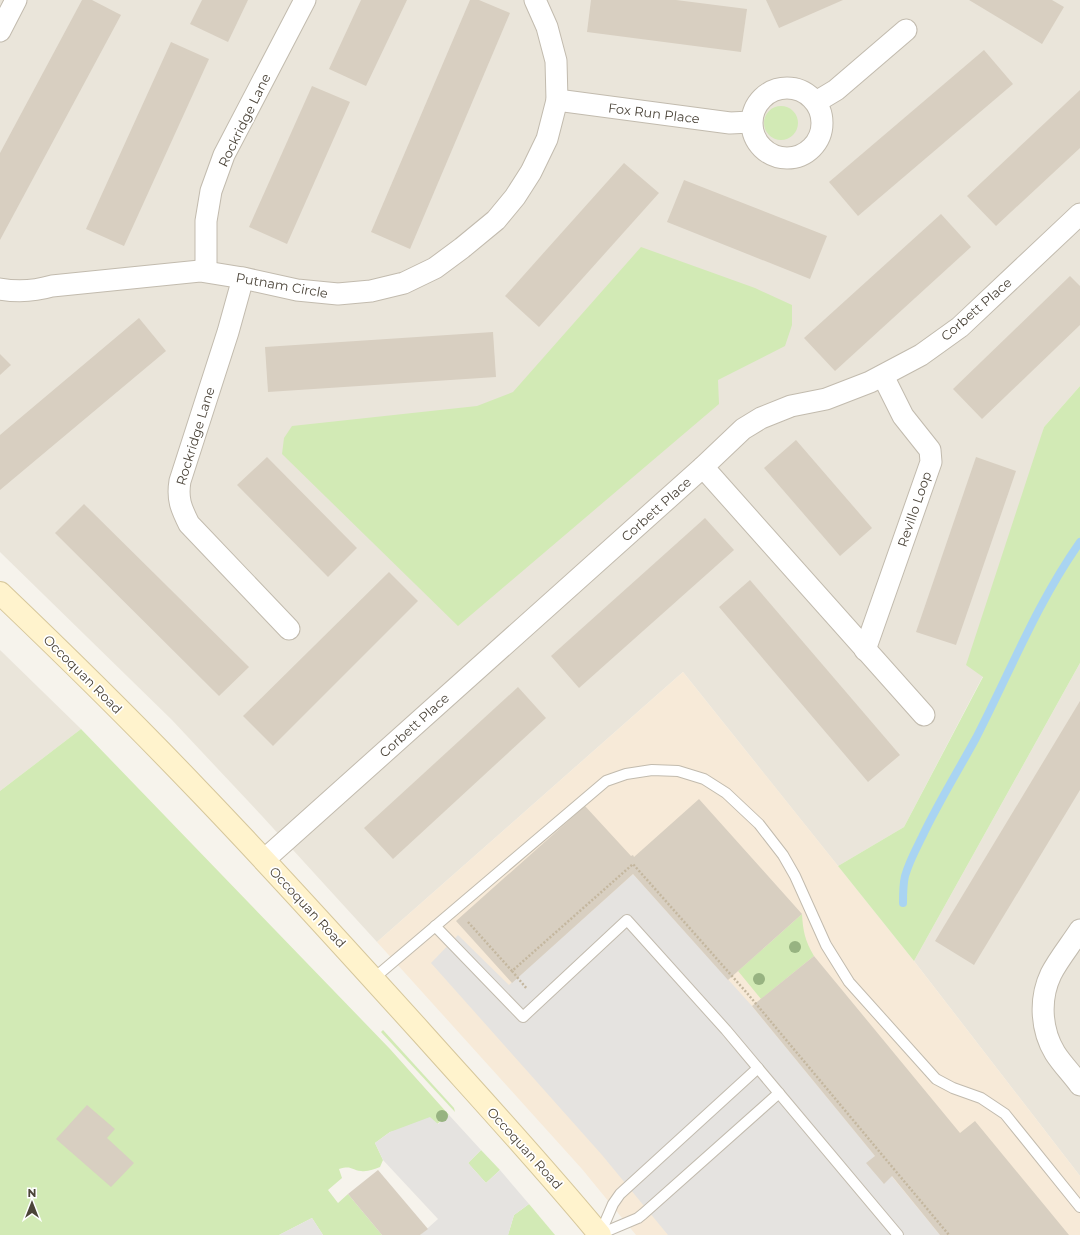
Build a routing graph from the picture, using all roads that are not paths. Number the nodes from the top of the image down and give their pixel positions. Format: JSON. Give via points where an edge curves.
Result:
{"nodes":[{"id":1,"x":16,"y":0,"type":"edge"},
{"id":2,"x":306,"y":0,"type":"edge"},
{"id":3,"x":535,"y":0,"type":"edge"},
{"id":4,"x":906,"y":30,"type":"dead end"},
{"id":5,"x":0,"y":31,"type":"edge"},
{"id":6,"x":557,"y":100,"type":"junction"},
{"id":7,"x":816,"y":102,"type":"junction"},
{"id":8,"x":752,"y":122,"type":"junction"},
{"id":9,"x":1080,"y":214,"type":"edge"},
{"id":10,"x":206,"y":271,"type":"junction"},
{"id":11,"x":243,"y":278,"type":"junction"},
{"id":12,"x":0,"y":289,"type":"edge"},
{"id":13,"x":882,"y":376,"type":"junction"},
{"id":14,"x":703,"y":467,"type":"junction"},
{"id":15,"x":0,"y":593,"type":"edge"},
{"id":16,"x":289,"y":629,"type":"dead end"},
{"id":17,"x":865,"y":650,"type":"junction"},
{"id":18,"x":924,"y":716,"type":"dead end"},
{"id":19,"x":264,"y":860,"type":"junction"},
{"id":20,"x":435,"y":926,"type":"junction"},
{"id":21,"x":1080,"y":930,"type":"edge"},
{"id":22,"x":373,"y":979,"type":"junction"},
{"id":23,"x":758,"y":1068,"type":"junction"},
{"id":24,"x":1080,"y":1085,"type":"edge"},
{"id":25,"x":779,"y":1093,"type":"junction"},
{"id":26,"x":1080,"y":1207,"type":"edge"},
{"id":27,"x":600,"y":1235,"type":"edge"},
{"id":28,"x":898,"y":1235,"type":"edge"}],
"edges":[{"from":1,"to":5,"type":"street"},
{"from":2,"to":10,"type":"street","name":"Rockridge Lane","via":[[224,155],[211,191],[206,221]]},
{"from":3,"to":6,"type":"street","name":"Putnam Circle","via":[[548,27],[556,61]]},
{"from":4,"to":7,"type":"street","via":[[836,90]]},
{"from":6,"to":8,"type":"street","name":"Fox Run Place","via":[[730,123]]},
{"from":6,"to":11,"type":"street","name":"Putnam Circle","via":[[547,139],[515,197],[496,220],[435,268],[404,283],[371,291],[338,294],[298,290]]},
{"from":7,"to":8,"type":"street","via":[[796,89],[772,91],[760,100]]},
{"from":7,"to":8,"type":"street","via":[[822,117],[818,142],[810,151],[795,158],[782,159],[769,154],[759,146],[753,134]]},
{"from":9,"to":13,"type":"street","name":"Corbett Place","via":[[960,327],[921,355]]},
{"from":10,"to":11,"type":"street","name":"Putnam Circle"},
{"from":10,"to":12,"type":"street","name":"Putnam Circle","via":[[28,290]]},
{"from":11,"to":16,"type":"street","name":"Rockridge Lane","via":[[180,481],[179,497],[189,524]]},
{"from":13,"to":14,"type":"street","name":"Corbett Place","via":[[826,399],[791,406],[761,418],[743,429]]},
{"from":13,"to":17,"type":"street","name":"Revillo Loop","via":[[903,416],[930,450],[931,462]]},
{"from":14,"to":17,"type":"street"},
{"from":14,"to":19,"type":"street","name":"Corbett Place"},
{"from":15,"to":19,"type":"main road","name":"Occoquan Road","via":[[78,668]]},
{"from":17,"to":18,"type":"street"},
{"from":19,"to":22,"type":"main road","name":"Occoquan Road"},
{"from":20,"to":22,"type":"lane"},
{"from":20,"to":23,"type":"lane","via":[[524,1017],[627,920]]},
{"from":20,"to":26,"type":"lane","via":[[606,781],[626,774],[652,770],[678,771],[704,779],[726,793],[759,824],[783,855],[826,945],[849,982],[936,1079],[981,1098],[1005,1114]]},
{"from":21,"to":24,"type":"street","via":[[1051,974],[1044,994],[1043,1016],[1048,1038],[1056,1054]]},
{"from":22,"to":27,"type":"main road","name":"Occoquan Road","via":[[561,1188]]},
{"from":23,"to":25,"type":"lane"},
{"from":23,"to":27,"type":"lane","via":[[620,1194]]},
{"from":25,"to":27,"type":"lane","via":[[638,1218]]},
{"from":25,"to":28,"type":"lane"}]}
